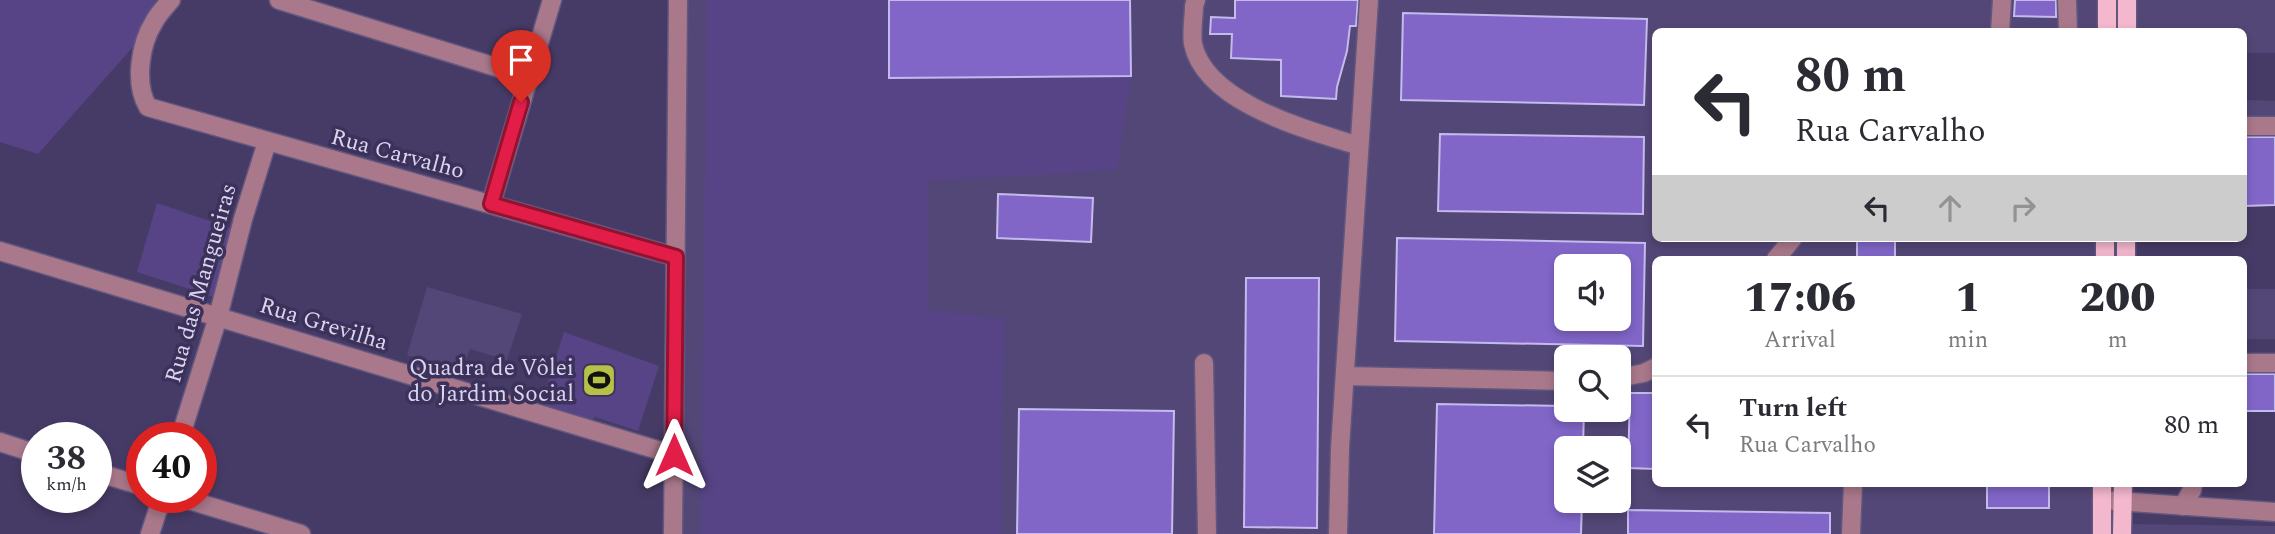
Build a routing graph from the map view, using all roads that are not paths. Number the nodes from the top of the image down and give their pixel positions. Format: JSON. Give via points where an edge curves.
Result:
{"nodes":[{"id":1,"x":171,"y":0,"type":"edge"},
{"id":2,"x":279,"y":0,"type":"edge"},
{"id":3,"x":552,"y":0,"type":"edge"},
{"id":4,"x":678,"y":0,"type":"edge"},
{"id":5,"x":1196,"y":0,"type":"edge"},
{"id":6,"x":1369,"y":0,"type":"edge"},
{"id":7,"x":2002,"y":0,"type":"edge"},
{"id":8,"x":2067,"y":0,"type":"edge"},
{"id":9,"x":2107,"y":0,"type":"edge"},
{"id":10,"x":2127,"y":0,"type":"edge"},
{"id":11,"x":2107,"y":25,"type":"edge"},
{"id":12,"x":2127,"y":25,"type":"edge"},
{"id":13,"x":2000,"y":28,"type":"edge"},
{"id":14,"x":2068,"y":28,"type":"edge"},
{"id":15,"x":528,"y":77,"type":"junction"},
{"id":16,"x":2247,"y":126,"type":"edge"},
{"id":17,"x":2275,"y":126,"type":"edge"},
{"id":18,"x":267,"y":142,"type":"junction"},
{"id":19,"x":1359,"y":146,"type":"junction"},
{"id":20,"x":491,"y":204,"type":"junction"},
{"id":21,"x":1790,"y":242,"type":"edge"},
{"id":22,"x":0,"y":251,"type":"edge"},
{"id":23,"x":1778,"y":256,"type":"edge"},
{"id":24,"x":676,"y":257,"type":"junction"},
{"id":25,"x":218,"y":317,"type":"junction"},
{"id":26,"x":1204,"y":363,"type":"dead end"},
{"id":27,"x":2247,"y":363,"type":"edge"},
{"id":28,"x":2275,"y":363,"type":"edge"},
{"id":29,"x":1652,"y":368,"type":"edge"},
{"id":30,"x":1345,"y":376,"type":"junction"},
{"id":31,"x":1631,"y":376,"type":"edge"},
{"id":32,"x":1554,"y":381,"type":"edge"},
{"id":33,"x":185,"y":422,"type":"edge"},
{"id":34,"x":0,"y":442,"type":"edge"},
{"id":35,"x":21,"y":449,"type":"edge"},
{"id":36,"x":674,"y":455,"type":"junction"},
{"id":37,"x":1853,"y":487,"type":"edge"},
{"id":38,"x":2192,"y":487,"type":"edge"},
{"id":39,"x":2102,"y":491,"type":"edge"},
{"id":40,"x":2123,"y":492,"type":"edge"},
{"id":41,"x":2183,"y":506,"type":"junction"},
{"id":42,"x":217,"y":509,"type":"edge"},
{"id":43,"x":2275,"y":512,"type":"edge"},
{"id":44,"x":157,"y":513,"type":"edge"},
{"id":45,"x":150,"y":534,"type":"edge"},
{"id":46,"x":300,"y":534,"type":"edge"},
{"id":47,"x":673,"y":534,"type":"edge"},
{"id":48,"x":1207,"y":534,"type":"edge"},
{"id":49,"x":1338,"y":534,"type":"edge"},
{"id":50,"x":1852,"y":534,"type":"edge"},
{"id":51,"x":2102,"y":534,"type":"edge"},
{"id":52,"x":2122,"y":534,"type":"edge"}],
"edges":[{"from":1,"to":18,"type":"street","name":"Rua Carvalho","via":[[153,22],[141,61],[143,98],[148,107]]},
{"from":2,"to":15,"type":"street"},
{"from":3,"to":15,"type":"street"},
{"from":4,"to":24,"type":"street"},
{"from":5,"to":19,"type":"street","via":[[1194,45],[1208,74],[1235,97],[1286,122]]},
{"from":6,"to":19,"type":"street"},
{"from":7,"to":13,"type":"street"},
{"from":8,"to":14,"type":"street"},
{"from":9,"to":11,"type":"main road"},
{"from":10,"to":12,"type":"main road"},
{"from":11,"to":12,"type":"main road"},
{"from":15,"to":20,"type":"street"},
{"from":16,"to":17,"type":"street"},
{"from":18,"to":20,"type":"street","name":"Rua Carvalho"},
{"from":18,"to":25,"type":"street","name":"Rua das Mangueiras"},
{"from":19,"to":30,"type":"street"},
{"from":20,"to":24,"type":"street","name":"Rua Carvalho"},
{"from":21,"to":23,"type":"street"},
{"from":22,"to":25,"type":"street","name":"Rua Grevilha"},
{"from":24,"to":36,"type":"street"},
{"from":25,"to":33,"type":"street","name":"Rua das Mangueiras"},
{"from":25,"to":36,"type":"street","name":"Rua Grevilha"},
{"from":26,"to":48,"type":"street"},
{"from":27,"to":28,"type":"street"},
{"from":29,"to":31,"type":"street"},
{"from":30,"to":32,"type":"street"},
{"from":30,"to":49,"type":"street"},
{"from":34,"to":35,"type":"street"},
{"from":36,"to":47,"type":"street"},
{"from":37,"to":50,"type":"street"},
{"from":38,"to":41,"type":"street"},
{"from":39,"to":40,"type":"street"},
{"from":39,"to":51,"type":"main road"},
{"from":40,"to":41,"type":"street"},
{"from":40,"to":52,"type":"main road"},
{"from":41,"to":43,"type":"street"},
{"from":42,"to":46,"type":"street"},
{"from":44,"to":45,"type":"street"}]}
